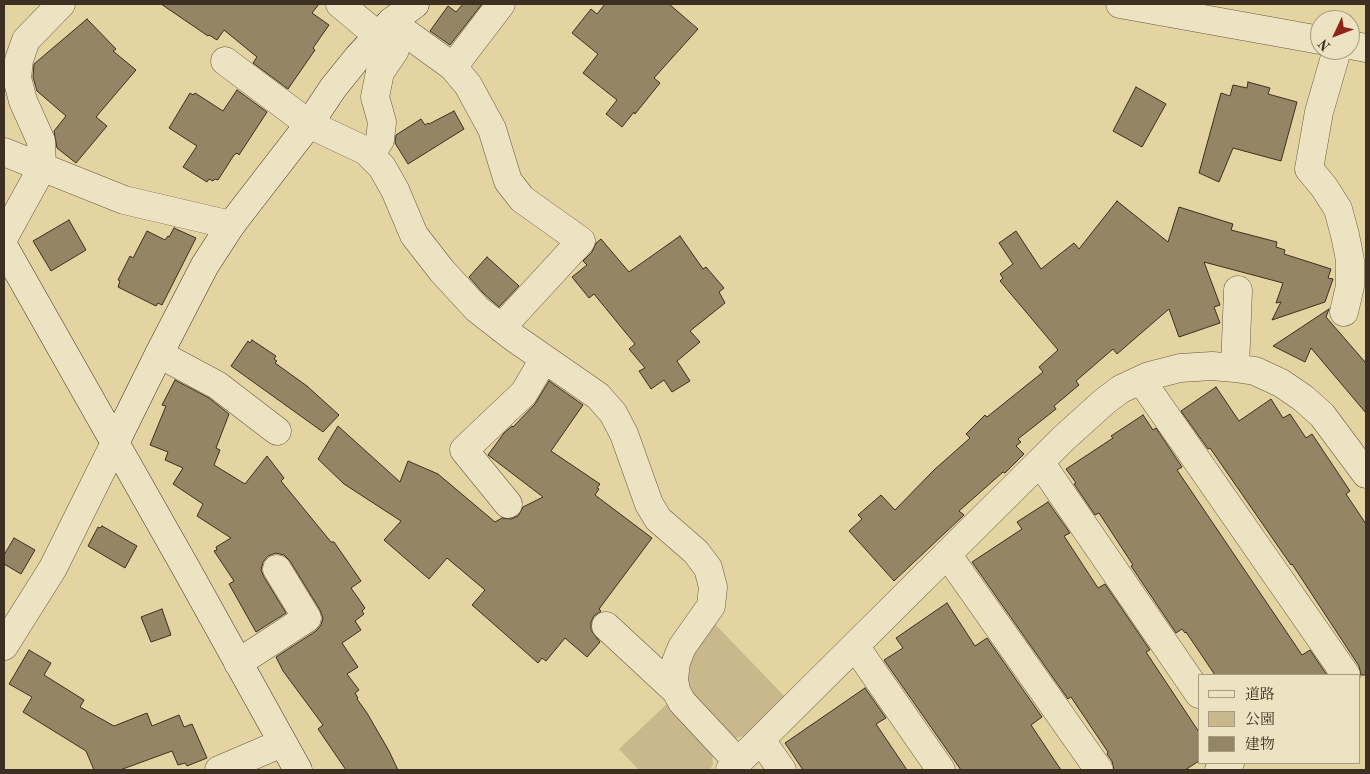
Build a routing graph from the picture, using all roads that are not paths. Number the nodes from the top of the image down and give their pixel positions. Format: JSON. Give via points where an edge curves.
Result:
{"nodes":[{"id":1,"x":61,"y":4,"type":"edge"},
{"id":2,"x":340,"y":4,"type":"edge"},
{"id":3,"x":415,"y":4,"type":"edge"},
{"id":4,"x":501,"y":4,"type":"edge"},
{"id":5,"x":1120,"y":4,"type":"edge"},
{"id":6,"x":385,"y":28,"type":"junction"},
{"id":7,"x":1310,"y":38,"type":"edge"},
{"id":8,"x":1334,"y":60,"type":"edge"},
{"id":9,"x":225,"y":61,"type":"dead end"},
{"id":10,"x":453,"y":67,"type":"junction"},
{"id":11,"x":309,"y":124,"type":"junction"},
{"id":12,"x":4,"y":152,"type":"edge"},
{"id":13,"x":370,"y":155,"type":"junction"},
{"id":14,"x":42,"y":168,"type":"junction"},
{"id":15,"x":231,"y":225,"type":"junction"},
{"id":16,"x":4,"y":237,"type":"edge"},
{"id":17,"x":4,"y":247,"type":"edge"},
{"id":18,"x":1238,"y":290,"type":"dead end"},
{"id":19,"x":1344,"y":312,"type":"dead end"},
{"id":20,"x":501,"y":328,"type":"junction"},
{"id":21,"x":159,"y":354,"type":"junction"},
{"id":22,"x":544,"y":359,"type":"junction"},
{"id":23,"x":1236,"y":368,"type":"junction"},
{"id":24,"x":1141,"y":380,"type":"junction"},
{"id":25,"x":277,"y":431,"type":"dead end"},
{"id":26,"x":115,"y":443,"type":"junction"},
{"id":27,"x":1040,"y":462,"type":"junction"},
{"id":28,"x":1366,"y":474,"type":"edge"},
{"id":29,"x":508,"y":504,"type":"dead end"},
{"id":30,"x":947,"y":554,"type":"junction"},
{"id":31,"x":277,"y":569,"type":"dead end"},
{"id":32,"x":606,"y":626,"type":"dead end"},
{"id":33,"x":4,"y":646,"type":"edge"},
{"id":34,"x":855,"y":646,"type":"junction"},
{"id":35,"x":238,"y":663,"type":"junction"},
{"id":36,"x":1345,"y":674,"type":"edge"},
{"id":37,"x":676,"y":691,"type":"junction"},
{"id":38,"x":1198,"y":693,"type":"edge"},
{"id":39,"x":761,"y":740,"type":"junction"},
{"id":40,"x":282,"y":743,"type":"junction"},
{"id":41,"x":734,"y":766,"type":"edge"},
{"id":42,"x":219,"y":770,"type":"edge"},
{"id":43,"x":298,"y":770,"type":"edge"},
{"id":44,"x":782,"y":770,"type":"edge"},
{"id":45,"x":941,"y":770,"type":"edge"},
{"id":46,"x":1099,"y":770,"type":"edge"}],
"edges":[{"from":1,"to":14,"type":"street","via":[[26,40],[19,60],[17,78],[23,101],[41,141]]},
{"from":2,"to":6,"type":"street"},
{"from":3,"to":6,"type":"street"},
{"from":4,"to":10,"type":"street"},
{"from":5,"to":7,"type":"street"},
{"from":6,"to":10,"type":"street"},
{"from":6,"to":11,"type":"street","via":[[333,88]]},
{"from":6,"to":13,"type":"street","via":[[394,50],[380,72],[375,97],[382,122],[380,140]]},
{"from":8,"to":19,"type":"street","via":[[1319,112],[1309,169],[1338,209],[1345,235],[1350,260],[1350,286]]},
{"from":9,"to":11,"type":"street"},
{"from":10,"to":20,"type":"street","via":[[468,85],[492,129],[508,181],[522,199],[581,241]]},
{"from":11,"to":13,"type":"street"},
{"from":11,"to":15,"type":"street"},
{"from":12,"to":14,"type":"street"},
{"from":13,"to":20,"type":"street","via":[[382,167],[395,190],[414,235],[477,309]]},
{"from":14,"to":15,"type":"street","via":[[124,200]]},
{"from":14,"to":16,"type":"street"},
{"from":15,"to":21,"type":"street","via":[[205,266]]},
{"from":17,"to":26,"type":"street"},
{"from":18,"to":23,"type":"street"},
{"from":20,"to":22,"type":"street"},
{"from":21,"to":25,"type":"street","via":[[218,386]]},
{"from":21,"to":26,"type":"street"},
{"from":22,"to":29,"type":"street","via":[[524,394],[464,450]]},
{"from":22,"to":37,"type":"street","via":[[598,396],[613,413],[624,434],[649,504],[658,518],[696,552],[708,568],[713,587],[711,606],[682,647],[676,662]]},
{"from":23,"to":24,"type":"street","via":[[1180,368]]},
{"from":23,"to":28,"type":"street","via":[[1255,371],[1282,383],[1303,398],[1322,415]]},
{"from":24,"to":27,"type":"street","via":[[1121,389]]},
{"from":24,"to":36,"type":"street"},
{"from":26,"to":33,"type":"street","via":[[53,568]]},
{"from":26,"to":35,"type":"street"},
{"from":27,"to":30,"type":"street"},
{"from":27,"to":38,"type":"street"},
{"from":30,"to":34,"type":"street"},
{"from":30,"to":46,"type":"street"},
{"from":31,"to":35,"type":"street","via":[[307,618]]},
{"from":32,"to":37,"type":"street"},
{"from":34,"to":39,"type":"street"},
{"from":34,"to":45,"type":"street"},
{"from":35,"to":40,"type":"street"},
{"from":37,"to":41,"type":"street"},
{"from":39,"to":41,"type":"street"},
{"from":39,"to":44,"type":"street"},
{"from":40,"to":42,"type":"street"},
{"from":40,"to":43,"type":"street"}]}
